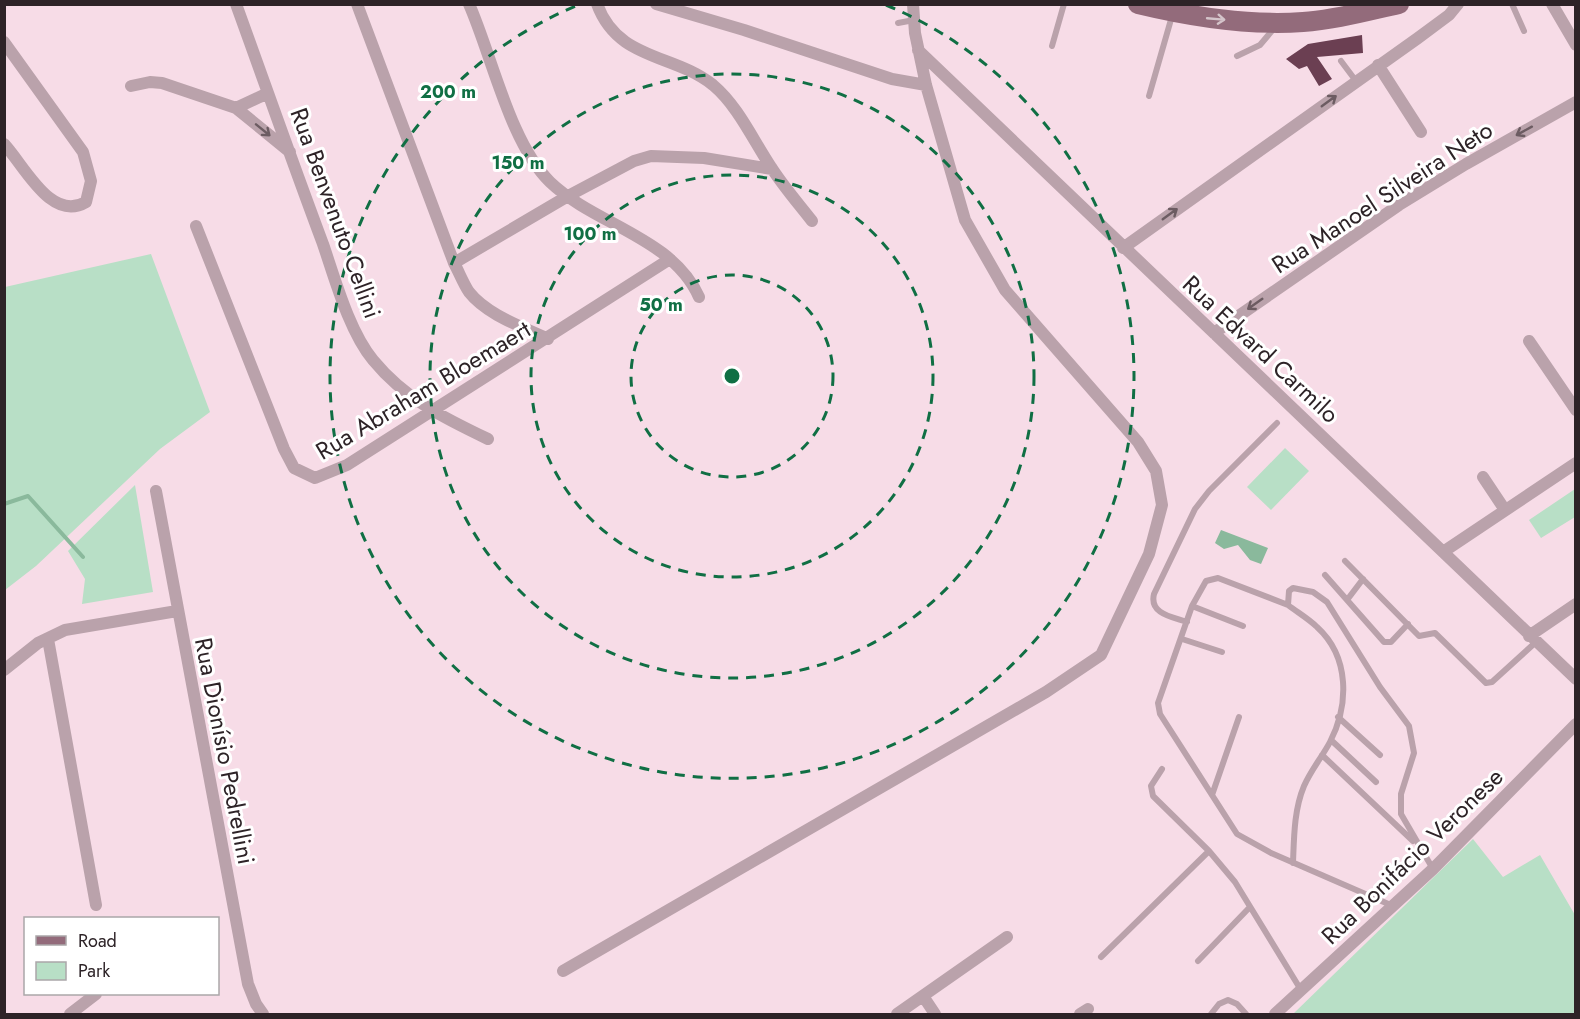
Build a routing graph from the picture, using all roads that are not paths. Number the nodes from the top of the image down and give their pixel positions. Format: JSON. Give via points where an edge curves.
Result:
{"nodes":[{"id":1,"x":236,"y":4,"type":"edge"},
{"id":2,"x":357,"y":4,"type":"edge"},
{"id":3,"x":469,"y":4,"type":"edge"},
{"id":4,"x":597,"y":4,"type":"edge"},
{"id":5,"x":656,"y":4,"type":"edge"},
{"id":6,"x":913,"y":4,"type":"edge"},
{"id":7,"x":1064,"y":4,"type":"edge"},
{"id":8,"x":1138,"y":4,"type":"edge"},
{"id":9,"x":1399,"y":4,"type":"edge"},
{"id":10,"x":1458,"y":4,"type":"edge"},
{"id":11,"x":1512,"y":4,"type":"edge"},
{"id":12,"x":1552,"y":4,"type":"edge"},
{"id":13,"x":1162,"y":9,"type":"edge"},
{"id":14,"x":914,"y":20,"type":"junction"},
{"id":15,"x":1278,"y":22,"type":"junction"},
{"id":16,"x":898,"y":23,"type":"dead end"},
{"id":17,"x":1524,"y":31,"type":"dead end"},
{"id":18,"x":4,"y":42,"type":"edge"},
{"id":19,"x":1575,"y":45,"type":"edge"},
{"id":20,"x":1052,"y":46,"type":"dead end"},
{"id":21,"x":918,"y":50,"type":"junction"},
{"id":22,"x":1237,"y":56,"type":"dead end"},
{"id":23,"x":1341,"y":61,"type":"dead end"},
{"id":24,"x":1378,"y":65,"type":"junction"},
{"id":25,"x":1356,"y":81,"type":"junction"},
{"id":26,"x":131,"y":86,"type":"dead end"},
{"id":27,"x":926,"y":86,"type":"junction"},
{"id":28,"x":268,"y":93,"type":"junction"},
{"id":29,"x":1149,"y":96,"type":"dead end"},
{"id":30,"x":1575,"y":102,"type":"edge"},
{"id":31,"x":236,"y":108,"type":"junction"},
{"id":32,"x":1421,"y":132,"type":"dead end"},
{"id":33,"x":4,"y":144,"type":"edge"},
{"id":34,"x":291,"y":152,"type":"junction"},
{"id":35,"x":772,"y":169,"type":"junction"},
{"id":36,"x":568,"y":196,"type":"junction"},
{"id":37,"x":812,"y":221,"type":"dead end"},
{"id":38,"x":196,"y":226,"type":"dead end"},
{"id":39,"x":1123,"y":248,"type":"junction"},
{"id":40,"x":670,"y":259,"type":"junction"},
{"id":41,"x":454,"y":262,"type":"junction"},
{"id":42,"x":699,"y":297,"type":"dead end"},
{"id":43,"x":1214,"y":333,"type":"junction"},
{"id":44,"x":548,"y":339,"type":"junction"},
{"id":45,"x":1529,"y":341,"type":"dead end"},
{"id":46,"x":1575,"y":410,"type":"edge"},
{"id":47,"x":432,"y":412,"type":"junction"},
{"id":48,"x":1277,"y":423,"type":"dead end"},
{"id":49,"x":488,"y":439,"type":"dead end"},
{"id":50,"x":1575,"y":463,"type":"edge"},
{"id":51,"x":1483,"y":477,"type":"dead end"},
{"id":52,"x":156,"y":491,"type":"dead end"},
{"id":53,"x":1505,"y":510,"type":"junction"},
{"id":54,"x":1443,"y":552,"type":"junction"},
{"id":55,"x":1345,"y":561,"type":"dead end"},
{"id":56,"x":1325,"y":575,"type":"dead end"},
{"id":57,"x":1363,"y":579,"type":"junction"},
{"id":58,"x":1347,"y":600,"type":"junction"},
{"id":59,"x":1575,"y":604,"type":"edge"},
{"id":60,"x":1288,"y":605,"type":"junction"},
{"id":61,"x":1192,"y":606,"type":"junction"},
{"id":62,"x":177,"y":611,"type":"junction"},
{"id":63,"x":1187,"y":622,"type":"junction"},
{"id":64,"x":1408,"y":624,"type":"junction"},
{"id":65,"x":1243,"y":626,"type":"dead end"},
{"id":66,"x":48,"y":639,"type":"junction"},
{"id":67,"x":1182,"y":639,"type":"junction"},
{"id":68,"x":1532,"y":639,"type":"junction"},
{"id":69,"x":1222,"y":652,"type":"dead end"},
{"id":70,"x":4,"y":670,"type":"edge"},
{"id":71,"x":1575,"y":679,"type":"edge"},
{"id":72,"x":1239,"y":717,"type":"dead end"},
{"id":73,"x":1338,"y":717,"type":"junction"},
{"id":74,"x":1575,"y":724,"type":"edge"},
{"id":75,"x":1331,"y":740,"type":"junction"},
{"id":76,"x":1322,"y":755,"type":"junction"},
{"id":77,"x":1380,"y":755,"type":"dead end"},
{"id":78,"x":1162,"y":769,"type":"dead end"},
{"id":79,"x":1376,"y":782,"type":"dead end"},
{"id":80,"x":1212,"y":795,"type":"junction"},
{"id":81,"x":1417,"y":845,"type":"junction"},
{"id":82,"x":1209,"y":851,"type":"junction"},
{"id":83,"x":1293,"y":863,"type":"junction"},
{"id":84,"x":1433,"y":869,"type":"junction"},
{"id":85,"x":96,"y":905,"type":"dead end"},
{"id":86,"x":1393,"y":906,"type":"junction"},
{"id":87,"x":1249,"y":908,"type":"junction"},
{"id":88,"x":1006,"y":937,"type":"dead end"},
{"id":89,"x":1101,"y":957,"type":"dead end"},
{"id":90,"x":1198,"y":961,"type":"dead end"},
{"id":91,"x":562,"y":971,"type":"dead end"},
{"id":92,"x":1302,"y":990,"type":"junction"},
{"id":93,"x":94,"y":995,"type":"edge"},
{"id":94,"x":923,"y":996,"type":"junction"},
{"id":95,"x":70,"y":1014,"type":"edge"},
{"id":96,"x":263,"y":1014,"type":"edge"},
{"id":97,"x":897,"y":1014,"type":"edge"},
{"id":98,"x":936,"y":1014,"type":"edge"},
{"id":99,"x":1211,"y":1014,"type":"edge"},
{"id":100,"x":1246,"y":1014,"type":"edge"},
{"id":101,"x":1275,"y":1014,"type":"edge"}],
"edges":[{"from":1,"to":28,"type":"street","name":"Rua Benvenuto Cellini"},
{"from":2,"to":41,"type":"street"},
{"from":3,"to":36,"type":"street","via":[[525,145],[550,181]]},
{"from":4,"to":35,"type":"street","via":[[608,27],[621,40],[698,76],[728,99]]},
{"from":5,"to":27,"type":"street","via":[[892,79]]},
{"from":6,"to":14,"type":"street"},
{"from":7,"to":20,"type":"lane"},
{"from":8,"to":13,"type":"main road"},
{"from":9,"to":15,"type":"main road","via":[[1339,17]]},
{"from":10,"to":24,"type":"street","via":[[1436,25]]},
{"from":11,"to":17,"type":"lane"},
{"from":12,"to":19,"type":"street"},
{"from":13,"to":15,"type":"main road","one_way":true,"via":[[1209,18]]},
{"from":13,"to":29,"type":"lane"},
{"from":14,"to":16,"type":"lane"},
{"from":14,"to":21,"type":"street"},
{"from":15,"to":22,"type":"lane","via":[[1260,45]]},
{"from":18,"to":33,"type":"street","via":[[83,152],[92,181],[86,202],[71,207],[57,203]]},
{"from":21,"to":27,"type":"street"},
{"from":21,"to":39,"type":"street","name":"Rua Edvard Carmilo"},
{"from":23,"to":25,"type":"lane"},
{"from":24,"to":25,"type":"street"},
{"from":24,"to":32,"type":"street"},
{"from":39,"to":25,"type":"street","one_way":true},
{"from":26,"to":31,"type":"street","via":[[162,83]]},
{"from":27,"to":91,"type":"street","via":[[965,220],[1005,290],[1138,442],[1156,471],[1162,505],[1149,554],[1101,655],[1035,698]]},
{"from":28,"to":31,"type":"street"},
{"from":28,"to":34,"type":"street","name":"Rua Benvenuto Cellini"},
{"from":30,"to":43,"type":"street","name":"Rua Manoel Silveira Neto","one_way":true,"via":[[1390,212]]},
{"from":31,"to":34,"type":"street","one_way":true},
{"from":34,"to":47,"type":"street","name":"Rua Benvenuto Cellini","via":[[358,335],[387,376]]},
{"from":35,"to":36,"type":"street","via":[[704,158],[651,156]]},
{"from":35,"to":37,"type":"street"},
{"from":36,"to":40,"type":"street"},
{"from":36,"to":41,"type":"street"},
{"from":38,"to":47,"type":"street","name":"Rua Abraham Bloemaert","via":[[294,468],[308,477],[326,476]]},
{"from":39,"to":43,"type":"street","name":"Rua Edvard Carmilo"},
{"from":40,"to":42,"type":"street","via":[[692,280]]},
{"from":40,"to":44,"type":"street","name":"Rua Abraham Bloemaert"},
{"from":41,"to":44,"type":"street","via":[[468,291],[479,302]]},
{"from":43,"to":54,"type":"street","name":"Rua Edvard Carmilo"},
{"from":44,"to":47,"type":"street","name":"Rua Abraham Bloemaert"},
{"from":45,"to":46,"type":"street"},
{"from":47,"to":49,"type":"street","name":"Rua Benvenuto Cellini"},
{"from":48,"to":63,"type":"lane","via":[[1195,509],[1154,594],[1153,603],[1158,611]]},
{"from":50,"to":53,"type":"street"},
{"from":51,"to":53,"type":"street"},
{"from":52,"to":62,"type":"street","name":"Rua Dionísio Pedrellini"},
{"from":53,"to":54,"type":"street"},
{"from":54,"to":68,"type":"street","name":"Rua Edvard Carmilo"},
{"from":55,"to":57,"type":"lane"},
{"from":56,"to":58,"type":"lane"},
{"from":57,"to":58,"type":"lane"},
{"from":57,"to":64,"type":"lane"},
{"from":58,"to":64,"type":"lane","via":[[1385,643],[1391,642]]},
{"from":59,"to":68,"type":"street"},
{"from":60,"to":61,"type":"lane","via":[[1218,578],[1202,585]]},
{"from":60,"to":73,"type":"lane","via":[[1318,627],[1336,655],[1344,684]]},
{"from":60,"to":81,"type":"lane","via":[[1293,588],[1312,592],[1327,602],[1409,726],[1414,753],[1400,804]]},
{"from":61,"to":63,"type":"lane"},
{"from":61,"to":65,"type":"lane"},
{"from":62,"to":66,"type":"street","via":[[83,626]]},
{"from":62,"to":96,"type":"street","name":"Rua Dionísio Pedrellini","via":[[248,984]]},
{"from":63,"to":67,"type":"lane"},
{"from":64,"to":68,"type":"lane","via":[[1421,636],[1435,633],[1488,684]]},
{"from":66,"to":70,"type":"street"},
{"from":66,"to":85,"type":"street"},
{"from":67,"to":69,"type":"lane"},
{"from":67,"to":80,"type":"lane","via":[[1158,707]]},
{"from":68,"to":71,"type":"street","name":"Rua Edvard Carmilo"},
{"from":72,"to":80,"type":"lane"},
{"from":73,"to":75,"type":"lane"},
{"from":73,"to":77,"type":"lane"},
{"from":74,"to":84,"type":"street","name":"Rua Bonifácio Veronese"},
{"from":75,"to":76,"type":"lane"},
{"from":75,"to":79,"type":"lane"},
{"from":76,"to":81,"type":"lane"},
{"from":76,"to":83,"type":"lane","via":[[1304,786],[1294,825]]},
{"from":78,"to":82,"type":"lane","via":[[1151,786],[1152,794]]},
{"from":80,"to":83,"type":"lane","via":[[1237,834]]},
{"from":81,"to":84,"type":"lane"},
{"from":82,"to":87,"type":"lane","via":[[1235,882]]},
{"from":82,"to":89,"type":"lane"},
{"from":83,"to":86,"type":"lane"},
{"from":84,"to":86,"type":"street","name":"Rua Bonifácio Veronese"},
{"from":86,"to":92,"type":"street","name":"Rua Bonifácio Veronese"},
{"from":87,"to":90,"type":"lane"},
{"from":87,"to":92,"type":"lane"},
{"from":88,"to":94,"type":"street"},
{"from":92,"to":101,"type":"street","name":"Rua Bonifácio Veronese"},
{"from":93,"to":95,"type":"street"},
{"from":94,"to":97,"type":"street"},
{"from":94,"to":98,"type":"street"},
{"from":99,"to":100,"type":"lane","via":[[1228,1000]]}]}
